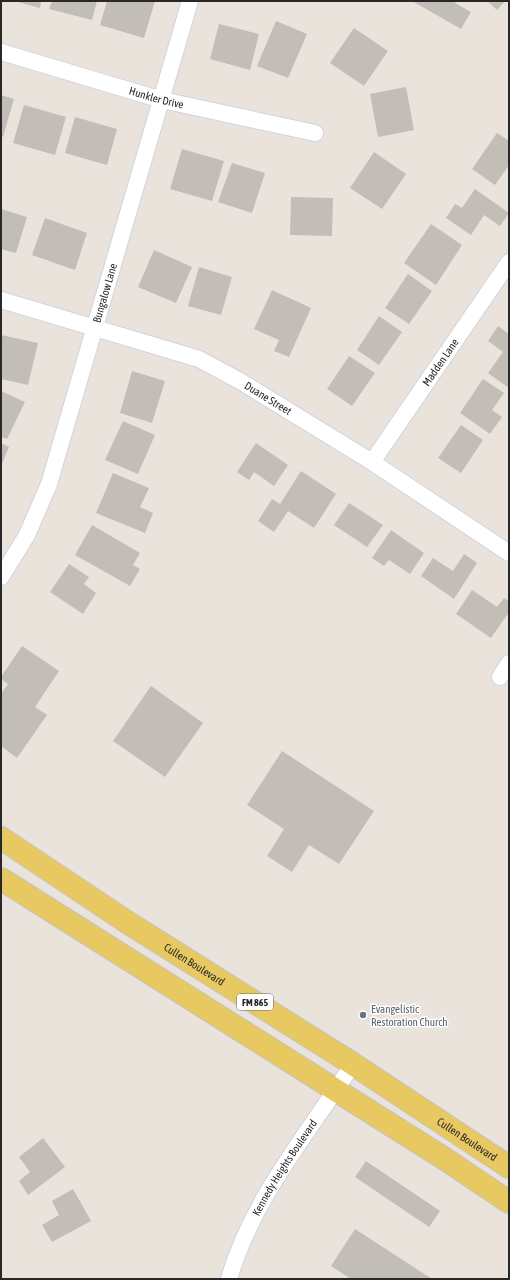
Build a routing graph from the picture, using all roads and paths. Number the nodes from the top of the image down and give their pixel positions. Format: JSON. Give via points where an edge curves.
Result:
{"nodes":[{"id":1,"x":190,"y":1,"type":"edge"},
{"id":2,"x":1,"y":52,"type":"edge"},
{"id":3,"x":162,"y":100,"type":"junction"},
{"id":4,"x":315,"y":133,"type":"dead end"},
{"id":5,"x":509,"y":262,"type":"edge"},
{"id":6,"x":1,"y":300,"type":"edge"},
{"id":7,"x":93,"y":327,"type":"junction"},
{"id":8,"x":372,"y":462,"type":"junction"},
{"id":9,"x":509,"y":553,"type":"edge"},
{"id":10,"x":1,"y":577,"type":"edge"},
{"id":11,"x":509,"y":663,"type":"edge"},
{"id":12,"x":500,"y":677,"type":"dead end"},
{"id":13,"x":1,"y":838,"type":"edge"},
{"id":14,"x":1,"y":879,"type":"edge"},
{"id":15,"x":127,"y":922,"type":"junction"},
{"id":16,"x":110,"y":948,"type":"junction"},
{"id":17,"x":353,"y":1064,"type":"junction"},
{"id":18,"x":336,"y":1091,"type":"junction"},
{"id":19,"x":509,"y":1167,"type":"edge"},
{"id":20,"x":509,"y":1202,"type":"edge"},
{"id":21,"x":229,"y":1279,"type":"edge"}],
"edges":[{"from":1,"to":3,"type":"street","name":"Bungalow Lane"},
{"from":2,"to":3,"type":"street","name":"Hunkler Drive"},
{"from":3,"to":4,"type":"street","name":"Hunkler Drive"},
{"from":3,"to":7,"type":"street","name":"Bungalow Lane"},
{"from":5,"to":8,"type":"street","name":"Madden Lane"},
{"from":6,"to":7,"type":"street","name":"Duane Street"},
{"from":7,"to":8,"type":"street","name":"Duane Street","via":[[199,359],[240,381]]},
{"from":7,"to":10,"type":"street","name":"Bungalow Lane","via":[[49,484],[27,535]]},
{"from":8,"to":9,"type":"street","name":"Duane Street"},
{"from":11,"to":12,"type":"street"},
{"from":13,"to":15,"type":"main road","name":"Cullen Boulevard","number":"FM 865"},
{"from":14,"to":16,"type":"main road","number":"FM 865"},
{"from":15,"to":16,"type":"main road"},
{"from":15,"to":17,"type":"main road","name":"Cullen Boulevard","number":"FM 865"},
{"from":16,"to":18,"type":"main road","number":"FM 865"},
{"from":17,"to":18,"type":"street","name":"Kennedy Heights Boulevard"},
{"from":17,"to":19,"type":"main road","name":"Cullen Boulevard","number":"FM 865"},
{"from":18,"to":20,"type":"main road","number":"FM 865"},
{"from":18,"to":21,"type":"street","name":"Kennedy Heights Boulevard","via":[[261,1204],[234,1260]]}]}
